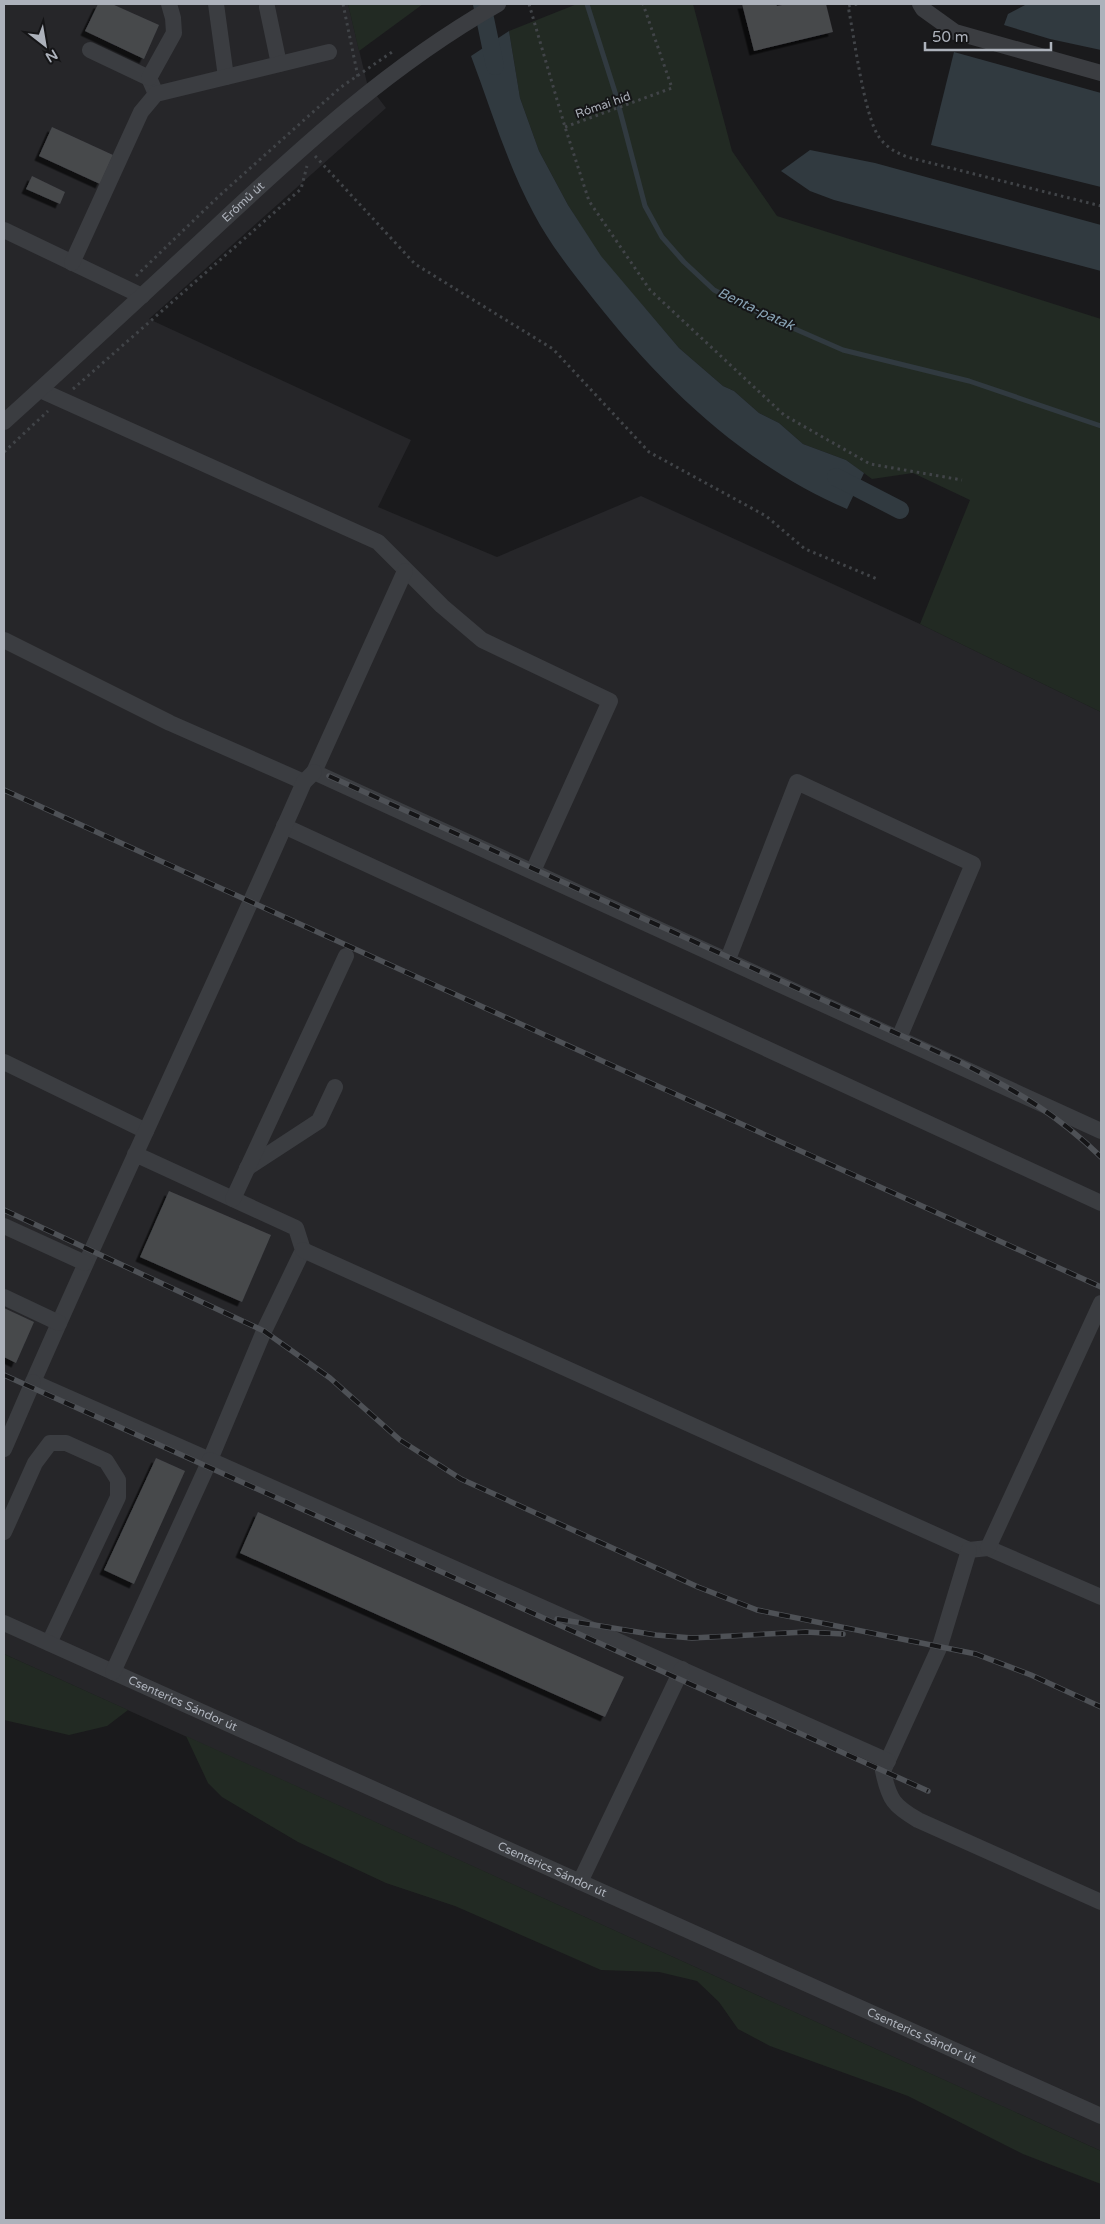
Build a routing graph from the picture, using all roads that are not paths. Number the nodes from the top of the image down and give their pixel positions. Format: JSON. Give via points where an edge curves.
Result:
{"nodes":[{"id":1,"x":169,"y":4,"type":"edge"},
{"id":2,"x":216,"y":4,"type":"edge"},
{"id":3,"x":498,"y":4,"type":"edge"},
{"id":4,"x":920,"y":4,"type":"edge"},
{"id":5,"x":268,"y":7,"type":"dead end"},
{"id":6,"x":90,"y":50,"type":"dead end"},
{"id":7,"x":329,"y":52,"type":"dead end"},
{"id":8,"x":279,"y":64,"type":"junction"},
{"id":9,"x":1101,"y":73,"type":"edge"},
{"id":10,"x":226,"y":77,"type":"junction"},
{"id":11,"x":149,"y":78,"type":"junction"},
{"id":12,"x":156,"y":94,"type":"junction"},
{"id":13,"x":4,"y":230,"type":"edge"},
{"id":14,"x":72,"y":264,"type":"junction"},
{"id":15,"x":142,"y":296,"type":"junction"},
{"id":16,"x":40,"y":390,"type":"junction"},
{"id":17,"x":4,"y":422,"type":"edge"},
{"id":18,"x":406,"y":571,"type":"junction"},
{"id":19,"x":4,"y":640,"type":"edge"},
{"id":20,"x":309,"y":777,"type":"junction"},
{"id":21,"x":284,"y":826,"type":"junction"},
{"id":22,"x":532,"y":871,"type":"junction"},
{"id":23,"x":346,"y":956,"type":"dead end"},
{"id":24,"x":728,"y":959,"type":"junction"},
{"id":25,"x":899,"y":1038,"type":"junction"},
{"id":26,"x":4,"y":1062,"type":"edge"},
{"id":27,"x":335,"y":1087,"type":"dead end"},
{"id":28,"x":146,"y":1131,"type":"junction"},
{"id":29,"x":1101,"y":1131,"type":"edge"},
{"id":30,"x":135,"y":1154,"type":"junction"},
{"id":31,"x":247,"y":1168,"type":"junction"},
{"id":32,"x":232,"y":1199,"type":"junction"},
{"id":33,"x":1101,"y":1203,"type":"edge"},
{"id":34,"x":4,"y":1226,"type":"edge"},
{"id":35,"x":303,"y":1250,"type":"junction"},
{"id":36,"x":85,"y":1263,"type":"junction"},
{"id":37,"x":4,"y":1297,"type":"edge"},
{"id":38,"x":1101,"y":1303,"type":"edge"},
{"id":39,"x":59,"y":1323,"type":"junction"},
{"id":40,"x":33,"y":1382,"type":"junction"},
{"id":41,"x":4,"y":1449,"type":"edge"},
{"id":42,"x":210,"y":1460,"type":"junction"},
{"id":43,"x":4,"y":1532,"type":"edge"},
{"id":44,"x":988,"y":1548,"type":"junction"},
{"id":45,"x":969,"y":1550,"type":"junction"},
{"id":46,"x":1101,"y":1597,"type":"edge"},
{"id":47,"x":4,"y":1623,"type":"edge"},
{"id":48,"x":49,"y":1643,"type":"junction"},
{"id":49,"x":682,"y":1669,"type":"junction"},
{"id":50,"x":113,"y":1672,"type":"junction"},
{"id":51,"x":888,"y":1761,"type":"junction"},
{"id":52,"x":580,"y":1882,"type":"junction"},
{"id":53,"x":1101,"y":1902,"type":"edge"},
{"id":54,"x":1101,"y":2116,"type":"edge"}],
"edges":[{"from":1,"to":11,"type":"street","via":[[174,33]]},
{"from":2,"to":10,"type":"street"},
{"from":3,"to":15,"type":"street","name":"Erőmű út","via":[[396,69]]},
{"from":4,"to":9,"type":"street","via":[[955,32]]},
{"from":5,"to":8,"type":"street"},
{"from":6,"to":11,"type":"street"},
{"from":7,"to":8,"type":"street"},
{"from":8,"to":10,"type":"street"},
{"from":10,"to":12,"type":"street"},
{"from":11,"to":12,"type":"street"},
{"from":12,"to":14,"type":"street","via":[[141,112]]},
{"from":13,"to":14,"type":"street"},
{"from":14,"to":15,"type":"street"},
{"from":15,"to":16,"type":"street","name":"Erőmű út"},
{"from":16,"to":17,"type":"street","name":"Erőmű út"},
{"from":16,"to":18,"type":"street","via":[[378,542]]},
{"from":18,"to":20,"type":"street"},
{"from":18,"to":22,"type":"street","via":[[482,640],[610,701]]},
{"from":19,"to":20,"type":"street","via":[[170,723]]},
{"from":20,"to":21,"type":"street"},
{"from":20,"to":22,"type":"street"},
{"from":21,"to":28,"type":"street"},
{"from":21,"to":33,"type":"street"},
{"from":22,"to":24,"type":"street"},
{"from":23,"to":31,"type":"street"},
{"from":24,"to":25,"type":"street"},
{"from":24,"to":25,"type":"street","via":[[797,782],[973,864]]},
{"from":25,"to":29,"type":"street"},
{"from":26,"to":28,"type":"street"},
{"from":27,"to":31,"type":"street","via":[[319,1121]]},
{"from":28,"to":30,"type":"street"},
{"from":30,"to":32,"type":"street"},
{"from":30,"to":36,"type":"street"},
{"from":31,"to":32,"type":"street"},
{"from":32,"to":35,"type":"street","via":[[296,1228]]},
{"from":34,"to":36,"type":"street"},
{"from":35,"to":42,"type":"street"},
{"from":35,"to":45,"type":"street"},
{"from":36,"to":39,"type":"street"},
{"from":37,"to":39,"type":"street"},
{"from":38,"to":44,"type":"street"},
{"from":39,"to":40,"type":"street"},
{"from":40,"to":41,"type":"street"},
{"from":40,"to":42,"type":"street"},
{"from":42,"to":49,"type":"street"},
{"from":42,"to":50,"type":"street"},
{"from":43,"to":48,"type":"street","via":[[35,1463],[50,1443],[66,1443],[106,1461],[118,1480],[118,1497]]},
{"from":44,"to":45,"type":"street"},
{"from":44,"to":46,"type":"street"},
{"from":45,"to":51,"type":"street","via":[[940,1646]]},
{"from":47,"to":48,"type":"street","name":"Csenterics Sándor út"},
{"from":48,"to":50,"type":"street","name":"Csenterics Sándor út"},
{"from":49,"to":51,"type":"street"},
{"from":49,"to":52,"type":"street"},
{"from":50,"to":52,"type":"street","name":"Csenterics Sándor út"},
{"from":51,"to":53,"type":"street","via":[[883,1771],[896,1807],[918,1820]]},
{"from":52,"to":54,"type":"street","name":"Csenterics Sándor út"}]}
